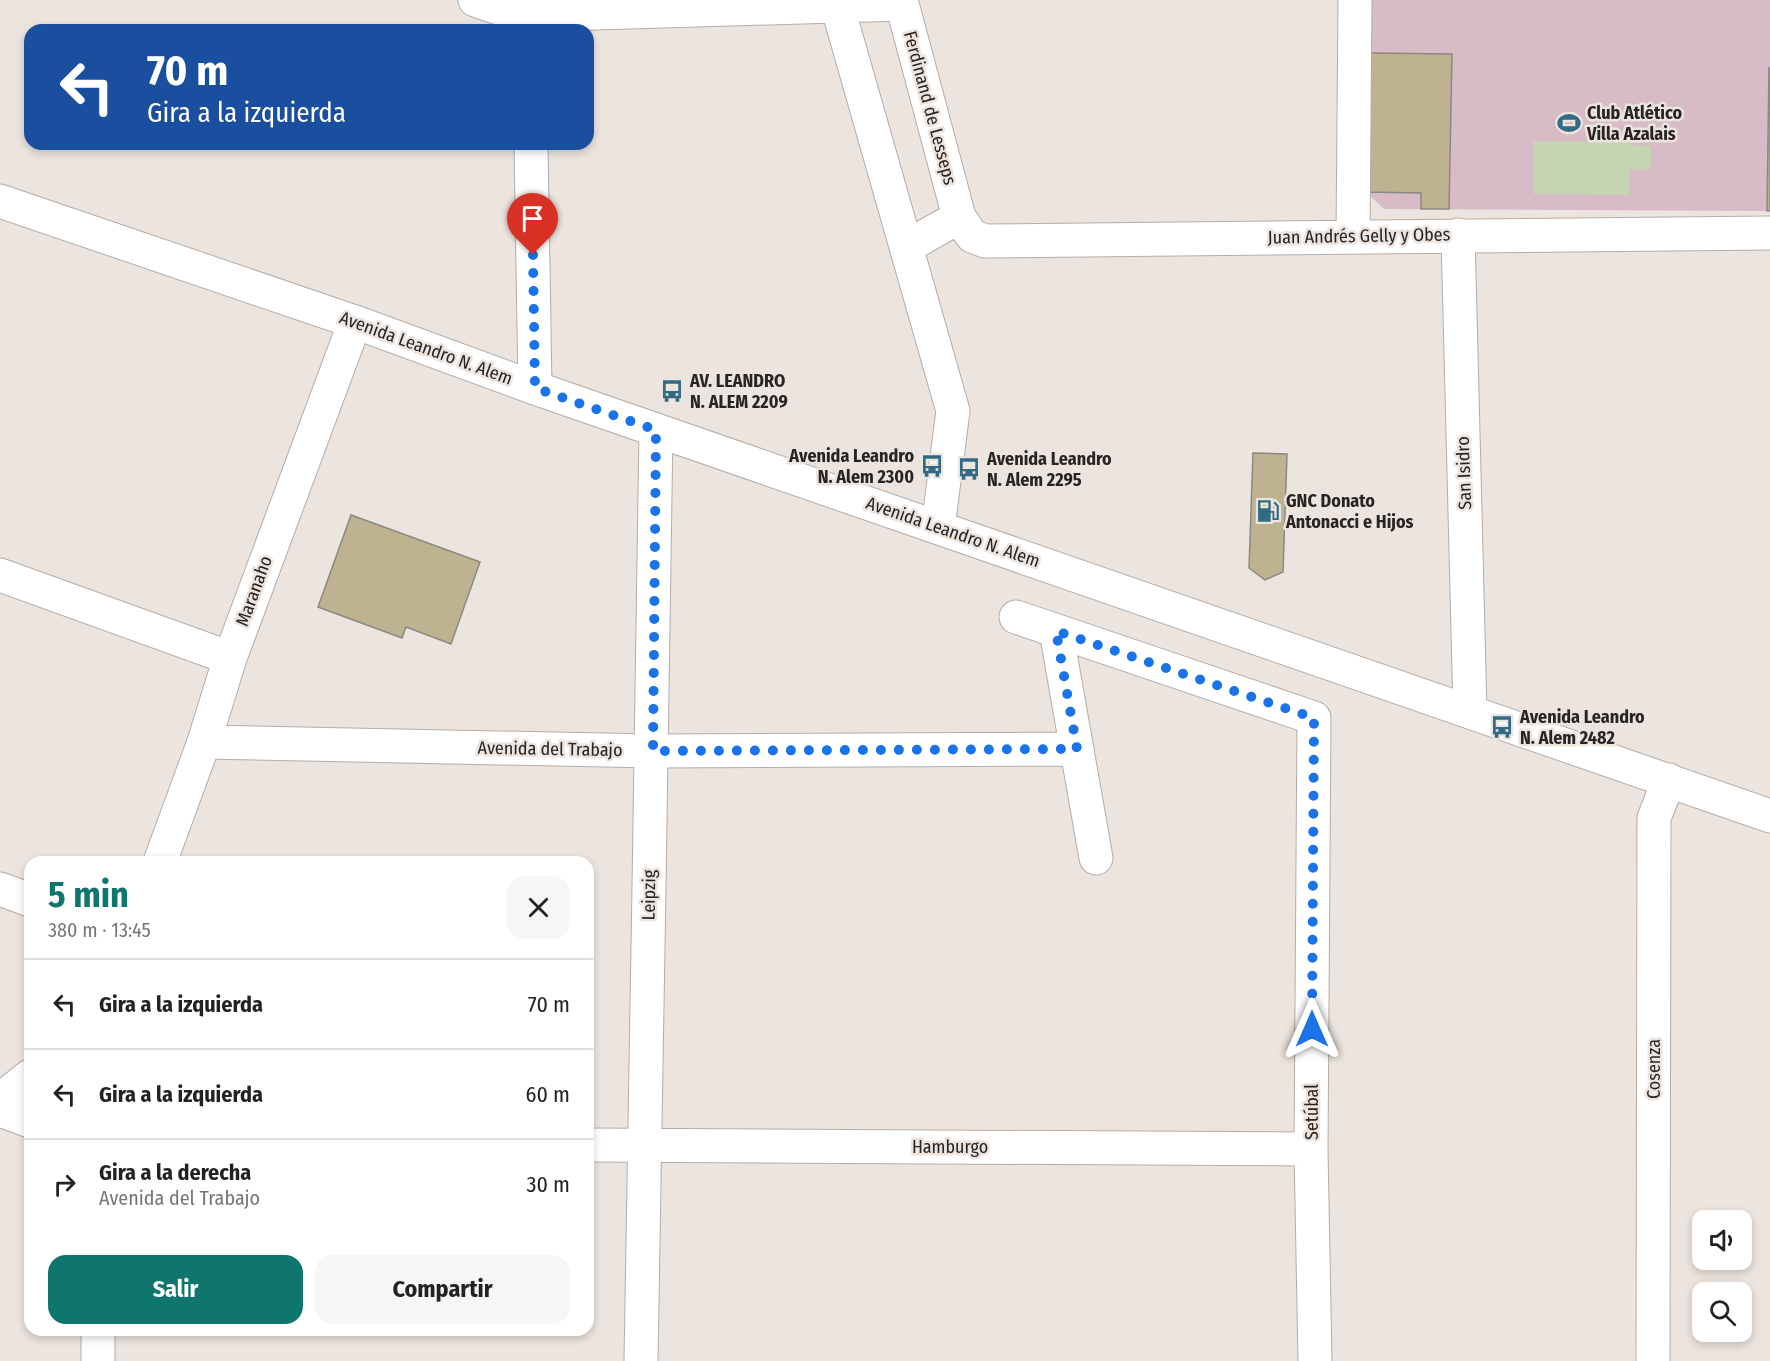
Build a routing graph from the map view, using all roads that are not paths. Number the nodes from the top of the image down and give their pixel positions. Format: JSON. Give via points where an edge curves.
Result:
{"nodes":[{"id":1,"x":475,"y":0,"type":"edge"},
{"id":2,"x":1355,"y":0,"type":"edge"},
{"id":3,"x":902,"y":2,"type":"edge"},
{"id":4,"x":837,"y":5,"type":"junction"},
{"id":5,"x":529,"y":15,"type":"edge"},
{"id":6,"x":531,"y":150,"type":"edge"},
{"id":7,"x":0,"y":201,"type":"edge"},
{"id":8,"x":959,"y":217,"type":"junction"},
{"id":9,"x":1770,"y":233,"type":"edge"},
{"id":10,"x":1458,"y":235,"type":"junction"},
{"id":11,"x":1353,"y":236,"type":"junction"},
{"id":12,"x":906,"y":247,"type":"junction"},
{"id":13,"x":355,"y":322,"type":"junction"},
{"id":14,"x":535,"y":388,"type":"junction"},
{"id":15,"x":656,"y":430,"type":"junction"},
{"id":16,"x":938,"y":527,"type":"junction"},
{"id":17,"x":0,"y":575,"type":"edge"},
{"id":18,"x":1016,"y":617,"type":"dead end"},
{"id":19,"x":1056,"y":631,"type":"junction"},
{"id":20,"x":230,"y":658,"type":"junction"},
{"id":21,"x":1470,"y":711,"type":"junction"},
{"id":22,"x":204,"y":742,"type":"junction"},
{"id":23,"x":1077,"y":749,"type":"junction"},
{"id":24,"x":653,"y":751,"type":"junction"},
{"id":25,"x":1669,"y":780,"type":"junction"},
{"id":26,"x":1770,"y":816,"type":"edge"},
{"id":27,"x":162,"y":856,"type":"edge"},
{"id":28,"x":1096,"y":858,"type":"dead end"},
{"id":29,"x":0,"y":889,"type":"edge"},
{"id":30,"x":24,"y":898,"type":"edge"},
{"id":31,"x":24,"y":1081,"type":"edge"},
{"id":32,"x":0,"y":1100,"type":"edge"},
{"id":33,"x":0,"y":1110,"type":"edge"},
{"id":34,"x":24,"y":1119,"type":"edge"},
{"id":35,"x":594,"y":1145,"type":"edge"},
{"id":36,"x":644,"y":1145,"type":"junction"},
{"id":37,"x":1311,"y":1149,"type":"junction"},
{"id":38,"x":98,"y":1336,"type":"edge"},
{"id":39,"x":98,"y":1361,"type":"edge"},
{"id":40,"x":641,"y":1361,"type":"edge"},
{"id":41,"x":1315,"y":1361,"type":"edge"},
{"id":42,"x":1653,"y":1361,"type":"edge"}],
"edges":[{"from":1,"to":5,"type":"street"},
{"from":2,"to":11,"type":"street"},
{"from":3,"to":4,"type":"street"},
{"from":3,"to":8,"type":"street","name":"Ferdinand de Lesseps"},
{"from":4,"to":5,"type":"street"},
{"from":4,"to":12,"type":"street"},
{"from":6,"to":14,"type":"street"},
{"from":7,"to":13,"type":"street","name":"Avenida Leandro N. Alem"},
{"from":8,"to":11,"type":"street","name":"Juan Andrés Gelly y Obes","via":[[972,236],[985,241]]},
{"from":8,"to":12,"type":"street"},
{"from":9,"to":10,"type":"street","name":"Juan Andrés Gelly y Obes"},
{"from":10,"to":11,"type":"street","name":"Juan Andrés Gelly y Obes"},
{"from":10,"to":21,"type":"street","name":"San Isidro"},
{"from":12,"to":16,"type":"street","via":[[952,411]]},
{"from":13,"to":14,"type":"street","name":"Avenida Leandro N. Alem"},
{"from":13,"to":20,"type":"street","name":"Maranaho"},
{"from":14,"to":15,"type":"street","name":"Avenida Leandro N. Alem"},
{"from":15,"to":16,"type":"street","name":"Avenida Leandro N. Alem"},
{"from":15,"to":24,"type":"street","name":"Leipzig"},
{"from":16,"to":21,"type":"street","name":"Avenida Leandro N. Alem"},
{"from":17,"to":20,"type":"street"},
{"from":18,"to":19,"type":"street"},
{"from":19,"to":23,"type":"street"},
{"from":19,"to":37,"type":"street","name":"Setúbal","via":[[1314,718]]},
{"from":20,"to":22,"type":"street","name":"Maranaho"},
{"from":21,"to":25,"type":"street","name":"Avenida Leandro N. Alem"},
{"from":22,"to":24,"type":"street","name":"Avenida del Trabajo"},
{"from":22,"to":27,"type":"street","name":"Maranaho"},
{"from":23,"to":24,"type":"street","name":"Avenida del Trabajo"},
{"from":23,"to":28,"type":"street"},
{"from":24,"to":36,"type":"street","name":"Leipzig"},
{"from":25,"to":26,"type":"street","name":"Avenida Leandro N. Alem"},
{"from":25,"to":42,"type":"street","name":"Cosenza","via":[[1654,818]]},
{"from":29,"to":30,"type":"street"},
{"from":31,"to":32,"type":"street"},
{"from":33,"to":34,"type":"street"},
{"from":35,"to":36,"type":"street","name":"Hamburgo"},
{"from":36,"to":37,"type":"street","name":"Hamburgo"},
{"from":36,"to":40,"type":"street","name":"Leipzig"},
{"from":37,"to":41,"type":"street","name":"Setúbal"},
{"from":38,"to":39,"type":"street"}]}
